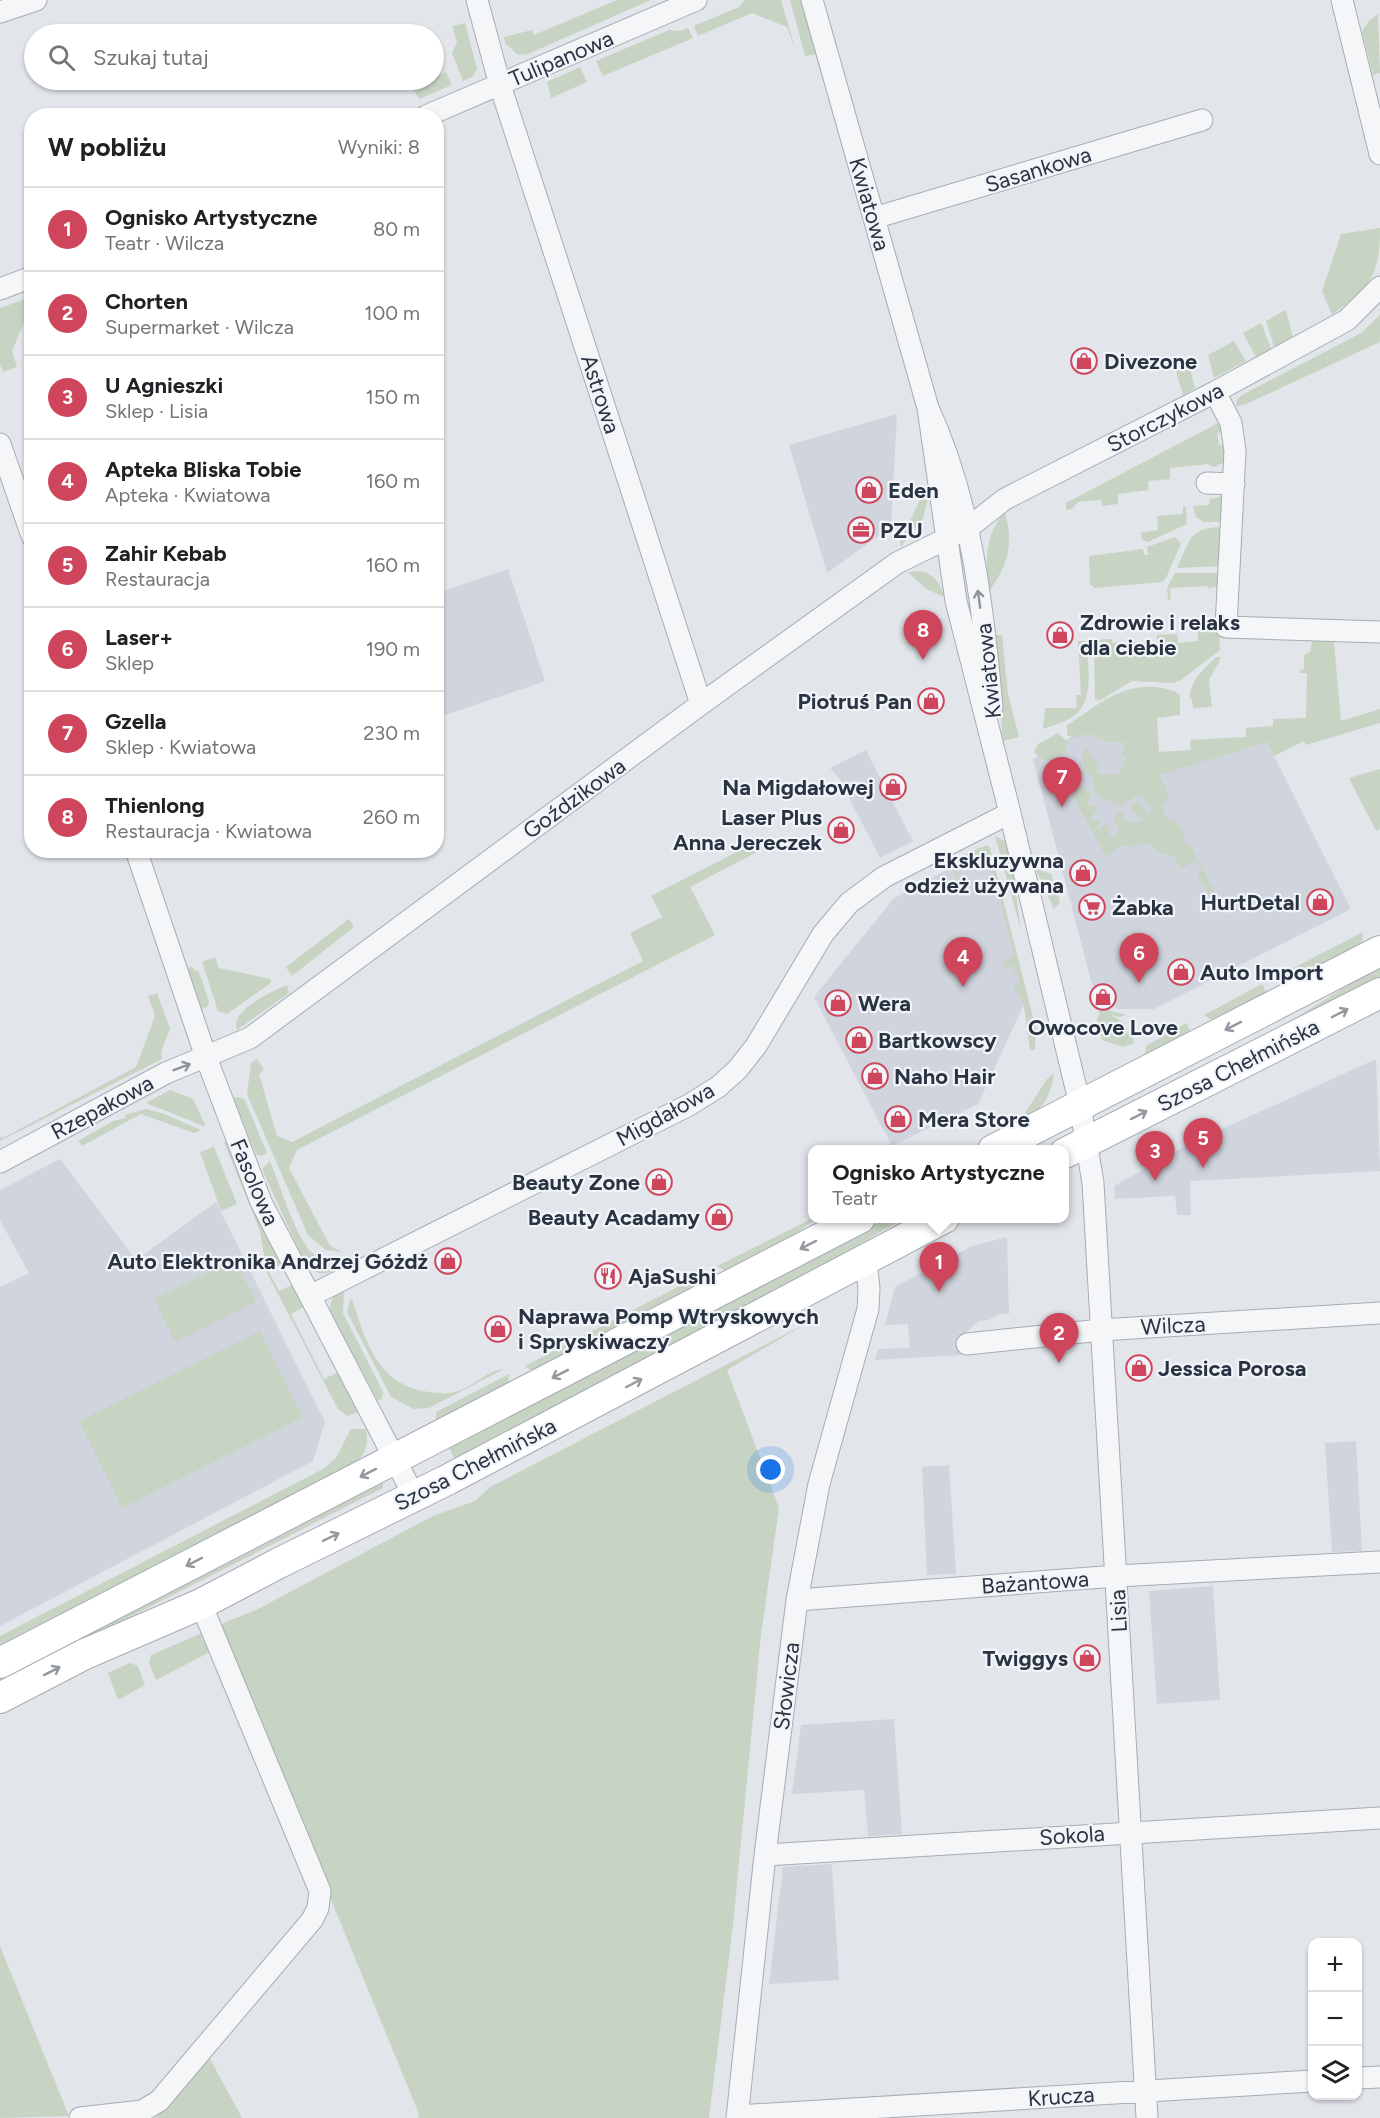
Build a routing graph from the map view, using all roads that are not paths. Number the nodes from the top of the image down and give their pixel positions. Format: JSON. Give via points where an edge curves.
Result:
{"nodes":[{"id":1,"x":36,"y":0,"type":"edge"},
{"id":2,"x":477,"y":0,"type":"edge"},
{"id":3,"x":696,"y":0,"type":"edge"},
{"id":4,"x":812,"y":0,"type":"edge"},
{"id":5,"x":1342,"y":0,"type":"edge"},
{"id":6,"x":0,"y":12,"type":"edge"},
{"id":7,"x":500,"y":85,"type":"junction"},
{"id":8,"x":444,"y":108,"type":"edge"},
{"id":9,"x":1202,"y":120,"type":"dead end"},
{"id":10,"x":1380,"y":154,"type":"edge"},
{"id":11,"x":874,"y":218,"type":"junction"},
{"id":12,"x":24,"y":280,"type":"edge"},
{"id":13,"x":1380,"y":287,"type":"edge"},
{"id":14,"x":0,"y":289,"type":"edge"},
{"id":15,"x":1215,"y":392,"type":"junction"},
{"id":16,"x":928,"y":408,"type":"junction"},
{"id":17,"x":0,"y":444,"type":"edge"},
{"id":18,"x":1207,"y":483,"type":"dead end"},
{"id":19,"x":1234,"y":484,"type":"junction"},
{"id":20,"x":24,"y":513,"type":"edge"},
{"id":21,"x":968,"y":528,"type":"junction"},
{"id":22,"x":945,"y":540,"type":"junction"},
{"id":23,"x":1380,"y":632,"type":"edge"},
{"id":24,"x":701,"y":704,"type":"junction"},
{"id":25,"x":997,"y":762,"type":"junction"},
{"id":26,"x":1010,"y":813,"type":"junction"},
{"id":27,"x":139,"y":858,"type":"edge"},
{"id":28,"x":1380,"y":951,"type":"edge"},
{"id":29,"x":1380,"y":993,"type":"edge"},
{"id":30,"x":206,"y":1057,"type":"junction"},
{"id":31,"x":1080,"y":1105,"type":"junction"},
{"id":32,"x":1001,"y":1145,"type":"edge"},
{"id":33,"x":1076,"y":1147,"type":"edge"},
{"id":34,"x":0,"y":1162,"type":"edge"},
{"id":35,"x":850,"y":1223,"type":"edge"},
{"id":36,"x":935,"y":1223,"type":"edge"},
{"id":37,"x":866,"y":1262,"type":"junction"},
{"id":38,"x":310,"y":1296,"type":"junction"},
{"id":39,"x":1380,"y":1313,"type":"edge"},
{"id":40,"x":1101,"y":1330,"type":"junction"},
{"id":41,"x":967,"y":1344,"type":"dead end"},
{"id":42,"x":395,"y":1459,"type":"junction"},
{"id":43,"x":414,"y":1496,"type":"junction"},
{"id":44,"x":1380,"y":1562,"type":"edge"},
{"id":45,"x":1117,"y":1576,"type":"junction"},
{"id":46,"x":797,"y":1600,"type":"junction"},
{"id":47,"x":201,"y":1604,"type":"junction"},
{"id":48,"x":0,"y":1663,"type":"edge"},
{"id":49,"x":0,"y":1698,"type":"edge"},
{"id":50,"x":1380,"y":1818,"type":"edge"},
{"id":51,"x":1130,"y":1832,"type":"junction"},
{"id":52,"x":765,"y":1855,"type":"junction"},
{"id":53,"x":1380,"y":2077,"type":"edge"},
{"id":54,"x":1362,"y":2078,"type":"edge"},
{"id":55,"x":1308,"y":2081,"type":"edge"},
{"id":56,"x":1145,"y":2091,"type":"junction"},
{"id":57,"x":737,"y":2117,"type":"edge"},
{"id":58,"x":80,"y":2118,"type":"edge"},
{"id":59,"x":1147,"y":2118,"type":"edge"}],
"edges":[{"from":1,"to":6,"type":"street"},
{"from":2,"to":7,"type":"street","name":"Astrowa"},
{"from":3,"to":7,"type":"street","name":"Tulipanowa"},
{"from":4,"to":11,"type":"street","name":"Kwiatowa"},
{"from":5,"to":10,"type":"street"},
{"from":7,"to":8,"type":"street","name":"Tulipanowa"},
{"from":7,"to":24,"type":"street","name":"Astrowa"},
{"from":9,"to":11,"type":"street","name":"Sasankowa"},
{"from":11,"to":16,"type":"street","name":"Kwiatowa"},
{"from":12,"to":14,"type":"street"},
{"from":13,"to":15,"type":"street","name":"Storczykowa","via":[[1347,320]]},
{"from":15,"to":19,"type":"street","via":[[1234,437]]},
{"from":15,"to":21,"type":"street","name":"Storczykowa","via":[[1005,499]]},
{"from":16,"to":21,"type":"street","name":"Kwiatowa","via":[[939,431]]},
{"from":16,"to":22,"type":"street","name":"Kwiatowa"},
{"from":17,"to":20,"type":"street"},
{"from":18,"to":19,"type":"street"},
{"from":19,"to":23,"type":"street","via":[[1226,627]]},
{"from":21,"to":22,"type":"street","name":"Storczykowa"},
{"from":25,"to":21,"type":"street","name":"Kwiatowa","one_way":true},
{"from":22,"to":24,"type":"street","name":"Goździkowa","via":[[897,563]]},
{"from":22,"to":25,"type":"street","name":"Kwiatowa","via":[[968,654]]},
{"from":24,"to":30,"type":"street","name":"Goździkowa","via":[[250,1038]]},
{"from":25,"to":26,"type":"street","name":"Kwiatowa"},
{"from":26,"to":31,"type":"street","name":"Kwiatowa"},
{"from":26,"to":38,"type":"street","name":"Migdałowa","via":[[884,877],[849,903],[823,934],[756,1046],[718,1088]]},
{"from":27,"to":30,"type":"street","name":"Fasolowa"},
{"from":28,"to":31,"type":"main road","name":"Szosa Chełmińska","one_way":true},
{"from":33,"to":29,"type":"main road","name":"Szosa Chełmińska","one_way":true},
{"from":34,"to":30,"type":"street","name":"Rzepakowa","one_way":true,"via":[[166,1073]]},
{"from":30,"to":38,"type":"street","name":"Fasolowa","via":[[261,1202]]},
{"from":31,"to":32,"type":"main road","name":"Szosa Chełmińska"},
{"from":31,"to":33,"type":"street","name":"Lisia"},
{"from":33,"to":40,"type":"street","name":"Lisia","via":[[1093,1183]]},
{"from":35,"to":42,"type":"main road","name":"Szosa Chełmińska","one_way":true},
{"from":36,"to":37,"type":"main road","name":"Szosa Chełmińska"},
{"from":43,"to":37,"type":"main road","name":"Szosa Chełmińska","one_way":true},
{"from":37,"to":46,"type":"street","name":"Słowicza","via":[[868,1309],[819,1484]]},
{"from":38,"to":42,"type":"street","name":"Fasolowa"},
{"from":39,"to":40,"type":"street","name":"Wilcza"},
{"from":40,"to":41,"type":"street","name":"Wilcza"},
{"from":40,"to":45,"type":"street","name":"Lisia"},
{"from":42,"to":43,"type":"street","name":"Fasolowa"},
{"from":42,"to":48,"type":"main road","name":"Szosa Chełmińska","one_way":true},
{"from":47,"to":43,"type":"main road","name":"Szosa Chełmińska","one_way":true},
{"from":44,"to":45,"type":"street","name":"Bażantowa"},
{"from":45,"to":46,"type":"street","name":"Bażantowa"},
{"from":45,"to":51,"type":"street","name":"Lisia"},
{"from":46,"to":52,"type":"street","name":"Słowicza"},
{"from":49,"to":47,"type":"main road","name":"Szosa Chełmińska","one_way":true,"via":[[85,1654]]},
{"from":47,"to":58,"type":"street","via":[[320,1891],[318,1908],[159,2101],[142,2110]]},
{"from":50,"to":51,"type":"street","name":"Sokola"},
{"from":51,"to":52,"type":"street","name":"Sokola"},
{"from":51,"to":56,"type":"street","name":"Lisia"},
{"from":52,"to":57,"type":"street","name":"Słowicza"},
{"from":53,"to":54,"type":"street"},
{"from":55,"to":56,"type":"street","name":"Krucza"},
{"from":56,"to":57,"type":"street","name":"Krucza"},
{"from":56,"to":59,"type":"street","name":"Lisia"}]}
